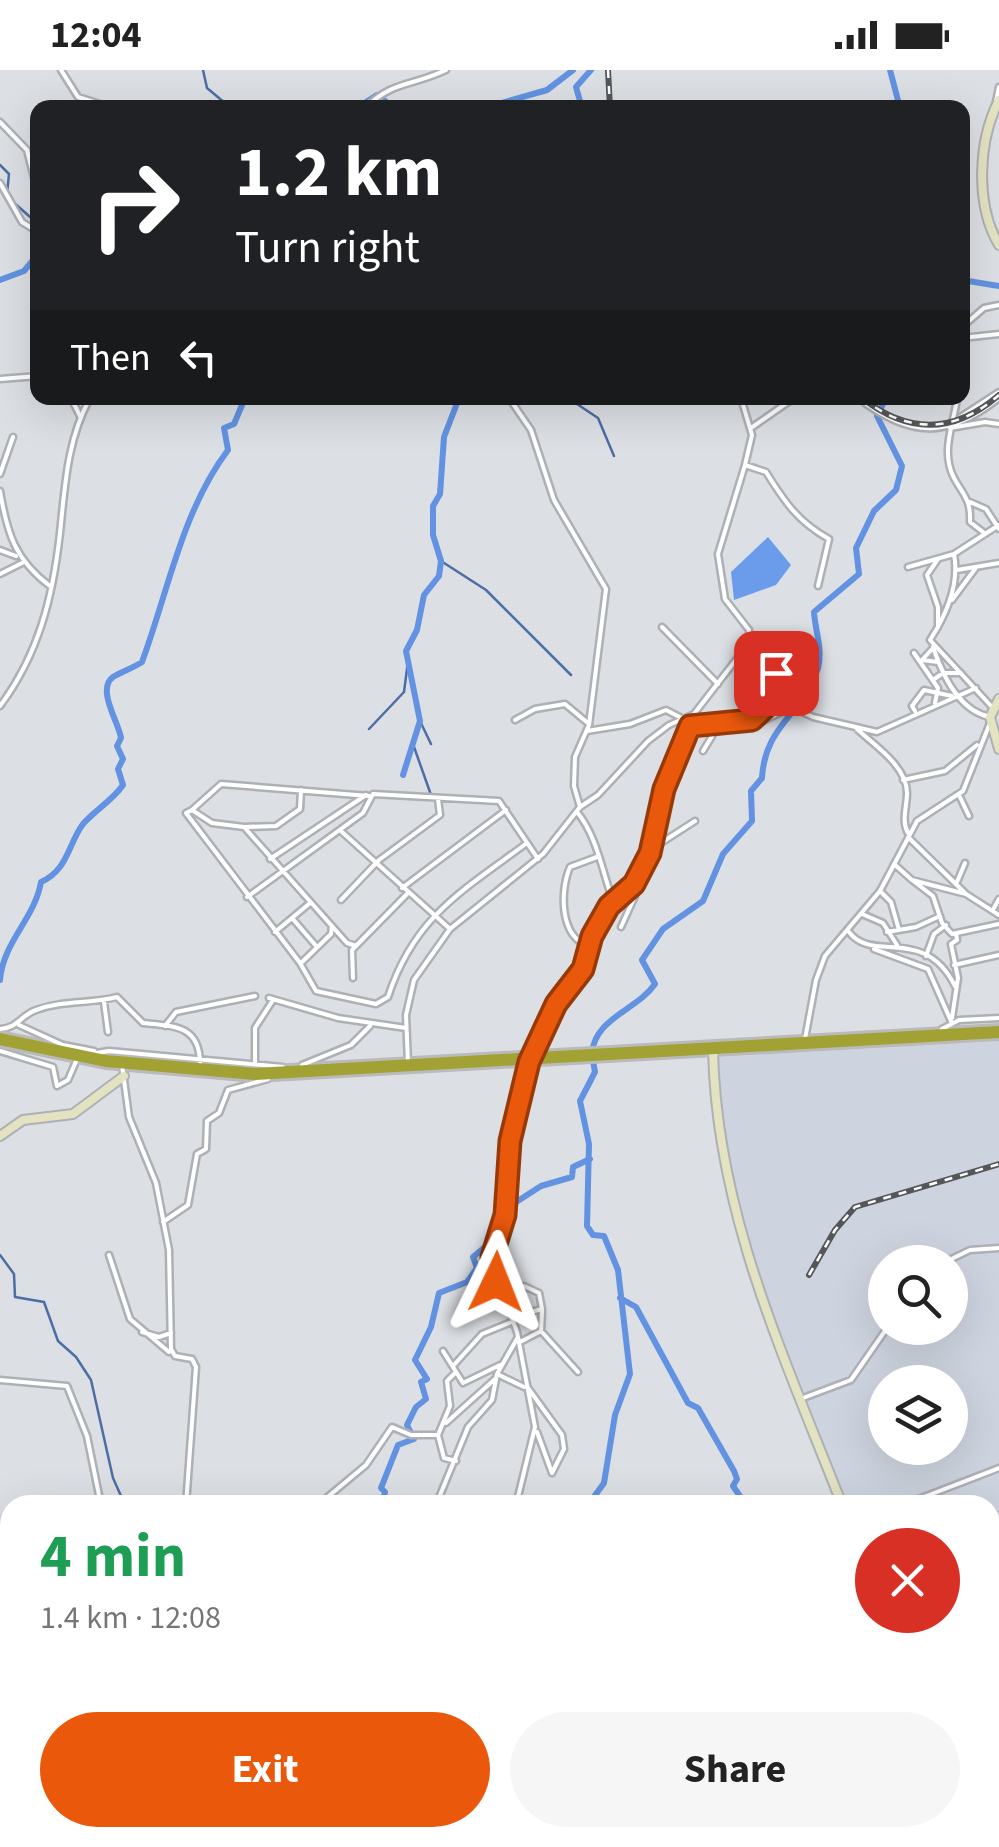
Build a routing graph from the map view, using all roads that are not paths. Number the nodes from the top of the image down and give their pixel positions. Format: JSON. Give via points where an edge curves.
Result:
{"nodes":[{"id":1,"x":61,"y":70,"type":"edge"},
{"id":2,"x":446,"y":70,"type":"edge"},
{"id":3,"x":999,"y":87,"type":"edge"},
{"id":4,"x":87,"y":100,"type":"edge"},
{"id":5,"x":374,"y":100,"type":"edge"},
{"id":6,"x":999,"y":100,"type":"edge"},
{"id":7,"x":993,"y":111,"type":"junction"},
{"id":8,"x":0,"y":122,"type":"edge"},
{"id":9,"x":30,"y":162,"type":"edge"},
{"id":10,"x":0,"y":183,"type":"edge"},
{"id":11,"x":30,"y":227,"type":"edge"},
{"id":12,"x":999,"y":246,"type":"edge"},
{"id":13,"x":999,"y":305,"type":"edge"},
{"id":14,"x":970,"y":320,"type":"edge"},
{"id":15,"x":999,"y":334,"type":"edge"},
{"id":16,"x":970,"y":337,"type":"edge"},
{"id":17,"x":30,"y":377,"type":"edge"},
{"id":18,"x":0,"y":379,"type":"edge"},
{"id":19,"x":999,"y":395,"type":"edge"},
{"id":20,"x":74,"y":405,"type":"edge"},
{"id":21,"x":87,"y":405,"type":"edge"},
{"id":22,"x":514,"y":405,"type":"edge"},
{"id":23,"x":744,"y":405,"type":"edge"},
{"id":24,"x":784,"y":405,"type":"edge"},
{"id":25,"x":869,"y":405,"type":"edge"},
{"id":26,"x":957,"y":405,"type":"edge"},
{"id":27,"x":81,"y":418,"type":"junction"},
{"id":28,"x":953,"y":422,"type":"junction"},
{"id":29,"x":999,"y":424,"type":"edge"},
{"id":30,"x":752,"y":428,"type":"junction"},
{"id":31,"x":950,"y":428,"type":"junction"},
{"id":32,"x":13,"y":437,"type":"dead end"},
{"id":33,"x":745,"y":465,"type":"junction"},
{"id":34,"x":0,"y":474,"type":"edge"},
{"id":35,"x":0,"y":491,"type":"edge"},
{"id":36,"x":970,"y":502,"type":"junction"},
{"id":37,"x":999,"y":527,"type":"edge"},
{"id":38,"x":983,"y":532,"type":"junction"},
{"id":39,"x":0,"y":550,"type":"edge"},
{"id":40,"x":954,"y":554,"type":"junction"},
{"id":41,"x":938,"y":559,"type":"junction"},
{"id":42,"x":21,"y":561,"type":"junction"},
{"id":43,"x":999,"y":563,"type":"edge"},
{"id":44,"x":908,"y":567,"type":"dead end"},
{"id":45,"x":975,"y":569,"type":"junction"},
{"id":46,"x":957,"y":570,"type":"junction"},
{"id":47,"x":0,"y":574,"type":"edge"},
{"id":48,"x":50,"y":586,"type":"junction"},
{"id":49,"x":818,"y":586,"type":"dead end"},
{"id":50,"x":949,"y":604,"type":"junction"},
{"id":51,"x":662,"y":627,"type":"dead end"},
{"id":52,"x":938,"y":628,"type":"junction"},
{"id":53,"x":748,"y":645,"type":"junction"},
{"id":54,"x":933,"y":645,"type":"junction"},
{"id":55,"x":914,"y":653,"type":"dead end"},
{"id":56,"x":943,"y":654,"type":"junction"},
{"id":57,"x":938,"y":662,"type":"junction"},
{"id":58,"x":921,"y":663,"type":"junction"},
{"id":59,"x":960,"y":672,"type":"junction"},
{"id":60,"x":942,"y":673,"type":"junction"},
{"id":61,"x":931,"y":681,"type":"junction"},
{"id":62,"x":718,"y":684,"type":"junction"},
{"id":63,"x":976,"y":688,"type":"junction"},
{"id":64,"x":938,"y":692,"type":"junction"},
{"id":65,"x":955,"y":694,"type":"junction"},
{"id":66,"x":999,"y":699,"type":"edge"},
{"id":67,"x":770,"y":703,"type":"junction"},
{"id":68,"x":935,"y":704,"type":"junction"},
{"id":69,"x":0,"y":706,"type":"edge"},
{"id":70,"x":789,"y":708,"type":"junction"},
{"id":71,"x":915,"y":712,"type":"junction"},
{"id":72,"x":991,"y":715,"type":"junction"},
{"id":73,"x":515,"y":720,"type":"dead end"},
{"id":74,"x":752,"y":720,"type":"junction"},
{"id":75,"x":680,"y":721,"type":"junction"},
{"id":76,"x":711,"y":722,"type":"junction"},
{"id":77,"x":692,"y":724,"type":"junction"},
{"id":78,"x":854,"y":726,"type":"junction"},
{"id":79,"x":588,"y":728,"type":"junction"},
{"id":80,"x":979,"y":744,"type":"junction"},
{"id":81,"x":999,"y":748,"type":"edge"},
{"id":82,"x":702,"y":752,"type":"dead end"},
{"id":83,"x":903,"y":780,"type":"junction"},
{"id":84,"x":301,"y":789,"type":"junction"},
{"id":85,"x":368,"y":795,"type":"junction"},
{"id":86,"x":959,"y":795,"type":"junction"},
{"id":87,"x":438,"y":799,"type":"junction"},
{"id":88,"x":579,"y":809,"type":"junction"},
{"id":89,"x":192,"y":810,"type":"junction"},
{"id":90,"x":506,"y":810,"type":"junction"},
{"id":91,"x":969,"y":816,"type":"dead end"},
{"id":92,"x":695,"y":821,"type":"dead end"},
{"id":93,"x":244,"y":826,"type":"junction"},
{"id":94,"x":340,"y":830,"type":"junction"},
{"id":95,"x":908,"y":836,"type":"junction"},
{"id":96,"x":527,"y":843,"type":"junction"},
{"id":97,"x":652,"y":848,"type":"junction"},
{"id":98,"x":597,"y":856,"type":"junction"},
{"id":99,"x":270,"y":859,"type":"junction"},
{"id":100,"x":538,"y":859,"type":"junction"},
{"id":101,"x":891,"y":864,"type":"junction"},
{"id":102,"x":965,"y":864,"type":"dead end"},
{"id":103,"x":378,"y":866,"type":"junction"},
{"id":104,"x":281,"y":873,"type":"junction"},
{"id":105,"x":636,"y":880,"type":"junction"},
{"id":106,"x":912,"y":880,"type":"junction"},
{"id":107,"x":957,"y":882,"type":"junction"},
{"id":108,"x":402,"y":888,"type":"junction"},
{"id":109,"x":880,"y":891,"type":"junction"},
{"id":110,"x":407,"y":894,"type":"junction"},
{"id":111,"x":966,"y":894,"type":"junction"},
{"id":112,"x":247,"y":898,"type":"junction"},
{"id":113,"x":999,"y":899,"type":"edge"},
{"id":114,"x":340,"y":900,"type":"dead end"},
{"id":115,"x":613,"y":901,"type":"junction"},
{"id":116,"x":310,"y":903,"type":"junction"},
{"id":117,"x":994,"y":908,"type":"junction"},
{"id":118,"x":862,"y":914,"type":"junction"},
{"id":119,"x":999,"y":914,"type":"edge"},
{"id":120,"x":434,"y":916,"type":"junction"},
{"id":121,"x":940,"y":916,"type":"junction"},
{"id":122,"x":292,"y":918,"type":"junction"},
{"id":123,"x":999,"y":924,"type":"edge"},
{"id":124,"x":946,"y":925,"type":"junction"},
{"id":125,"x":332,"y":926,"type":"junction"},
{"id":126,"x":622,"y":927,"type":"dead end"},
{"id":127,"x":450,"y":928,"type":"junction"},
{"id":128,"x":899,"y":930,"type":"junction"},
{"id":129,"x":275,"y":932,"type":"junction"},
{"id":130,"x":849,"y":932,"type":"junction"},
{"id":131,"x":888,"y":932,"type":"junction"},
{"id":132,"x":956,"y":933,"type":"junction"},
{"id":133,"x":331,"y":934,"type":"junction"},
{"id":134,"x":341,"y":936,"type":"junction"},
{"id":135,"x":347,"y":943,"type":"junction"},
{"id":136,"x":897,"y":945,"type":"junction"},
{"id":137,"x":356,"y":946,"type":"junction"},
{"id":138,"x":589,"y":946,"type":"junction"},
{"id":139,"x":317,"y":947,"type":"junction"},
{"id":140,"x":872,"y":948,"type":"junction"},
{"id":141,"x":351,"y":955,"type":"junction"},
{"id":142,"x":999,"y":955,"type":"edge"},
{"id":143,"x":926,"y":956,"type":"junction"},
{"id":144,"x":300,"y":963,"type":"junction"},
{"id":145,"x":954,"y":964,"type":"junction"},
{"id":146,"x":968,"y":976,"type":"dead end"},
{"id":147,"x":352,"y":978,"type":"dead end"},
{"id":148,"x":958,"y":978,"type":"junction"},
{"id":149,"x":955,"y":986,"type":"junction"},
{"id":150,"x":255,"y":996,"type":"dead end"},
{"id":151,"x":104,"y":1002,"type":"junction"},
{"id":152,"x":999,"y":1018,"type":"edge"},
{"id":153,"x":18,"y":1024,"type":"junction"},
{"id":154,"x":371,"y":1025,"type":"junction"},
{"id":155,"x":165,"y":1026,"type":"junction"},
{"id":156,"x":0,"y":1028,"type":"edge"},
{"id":157,"x":406,"y":1028,"type":"junction"},
{"id":158,"x":948,"y":1028,"type":"junction"},
{"id":159,"x":108,"y":1032,"type":"dead end"},
{"id":160,"x":999,"y":1032,"type":"edge"},
{"id":161,"x":0,"y":1039,"type":"edge"},
{"id":162,"x":806,"y":1042,"type":"junction"},
{"id":163,"x":713,"y":1050,"type":"junction"},
{"id":164,"x":0,"y":1051,"type":"edge"},
{"id":165,"x":87,"y":1055,"type":"junction"},
{"id":166,"x":529,"y":1062,"type":"junction"},
{"id":167,"x":200,"y":1065,"type":"junction"},
{"id":168,"x":408,"y":1068,"type":"junction"},
{"id":169,"x":122,"y":1069,"type":"junction"},
{"id":170,"x":255,"y":1070,"type":"junction"},
{"id":171,"x":285,"y":1072,"type":"junction"},
{"id":172,"x":0,"y":1136,"type":"edge"},
{"id":173,"x":163,"y":1222,"type":"junction"},
{"id":174,"x":999,"y":1248,"type":"edge"},
{"id":175,"x":968,"y":1251,"type":"edge"},
{"id":176,"x":109,"y":1255,"type":"dead end"},
{"id":177,"x":501,"y":1292,"type":"junction"},
{"id":178,"x":542,"y":1309,"type":"junction"},
{"id":179,"x":513,"y":1319,"type":"junction"},
{"id":180,"x":541,"y":1331,"type":"junction"},
{"id":181,"x":141,"y":1332,"type":"junction"},
{"id":182,"x":171,"y":1333,"type":"junction"},
{"id":183,"x":520,"y":1339,"type":"junction"},
{"id":184,"x":876,"y":1345,"type":"edge"},
{"id":185,"x":442,"y":1351,"type":"dead end"},
{"id":186,"x":172,"y":1354,"type":"junction"},
{"id":187,"x":502,"y":1363,"type":"junction"},
{"id":188,"x":454,"y":1369,"type":"junction"},
{"id":189,"x":578,"y":1372,"type":"dead end"},
{"id":190,"x":496,"y":1376,"type":"junction"},
{"id":191,"x":0,"y":1380,"type":"edge"},
{"id":192,"x":526,"y":1387,"type":"junction"},
{"id":193,"x":800,"y":1399,"type":"junction"},
{"id":194,"x":446,"y":1423,"type":"junction"},
{"id":195,"x":535,"y":1427,"type":"junction"},
{"id":196,"x":438,"y":1436,"type":"junction"},
{"id":197,"x":456,"y":1462,"type":"junction"},
{"id":198,"x":999,"y":1468,"type":"edge"},
{"id":199,"x":99,"y":1495,"type":"edge"},
{"id":200,"x":187,"y":1495,"type":"edge"},
{"id":201,"x":330,"y":1495,"type":"edge"},
{"id":202,"x":441,"y":1495,"type":"edge"},
{"id":203,"x":518,"y":1495,"type":"edge"},
{"id":204,"x":838,"y":1495,"type":"edge"},
{"id":205,"x":929,"y":1495,"type":"edge"}],
"edges":[{"from":1,"to":4,"type":"street"},
{"from":2,"to":5,"type":"street","via":[[388,87]]},
{"from":3,"to":7,"type":"street"},
{"from":6,"to":7,"type":"street"},
{"from":7,"to":12,"type":"street","via":[[984,211]]},
{"from":8,"to":9,"type":"street"},
{"from":10,"to":11,"type":"street"},
{"from":13,"to":14,"type":"street"},
{"from":15,"to":16,"type":"street"},
{"from":17,"to":18,"type":"street"},
{"from":19,"to":28,"type":"street"},
{"from":19,"to":31,"type":"street"},
{"from":20,"to":27,"type":"street"},
{"from":21,"to":27,"type":"street"},
{"from":22,"to":79,"type":"street","via":[[531,430],[554,500],[606,589]]},
{"from":23,"to":30,"type":"street"},
{"from":24,"to":30,"type":"street"},
{"from":25,"to":31,"type":"street","via":[[897,422]]},
{"from":26,"to":28,"type":"street"},
{"from":27,"to":48,"type":"street","via":[[67,463]]},
{"from":28,"to":31,"type":"street"},
{"from":29,"to":31,"type":"street"},
{"from":30,"to":33,"type":"street"},
{"from":31,"to":36,"type":"street","via":[[953,475]]},
{"from":32,"to":34,"type":"street"},
{"from":33,"to":49,"type":"street","via":[[766,472],[781,500],[829,539]]},
{"from":33,"to":53,"type":"street","via":[[718,554],[723,594],[749,630]]},
{"from":35,"to":42,"type":"street"},
{"from":36,"to":37,"type":"street","via":[[982,505]]},
{"from":36,"to":38,"type":"street","via":[[970,522]]},
{"from":37,"to":38,"type":"street"},
{"from":38,"to":40,"type":"street"},
{"from":39,"to":42,"type":"street"},
{"from":40,"to":41,"type":"street"},
{"from":40,"to":46,"type":"street"},
{"from":41,"to":44,"type":"street"},
{"from":41,"to":52,"type":"street","via":[[927,574]]},
{"from":42,"to":47,"type":"street"},
{"from":42,"to":48,"type":"street"},
{"from":43,"to":45,"type":"street"},
{"from":45,"to":46,"type":"street"},
{"from":45,"to":50,"type":"street"},
{"from":46,"to":50,"type":"street"},
{"from":48,"to":69,"type":"street","via":[[35,649]]},
{"from":50,"to":52,"type":"street"},
{"from":51,"to":62,"type":"street"},
{"from":52,"to":54,"type":"street"},
{"from":53,"to":62,"type":"street"},
{"from":53,"to":67,"type":"street","via":[[778,677],[766,694]]},
{"from":54,"to":56,"type":"street"},
{"from":54,"to":57,"type":"street"},
{"from":54,"to":58,"type":"street"},
{"from":55,"to":58,"type":"street"},
{"from":56,"to":57,"type":"street"},
{"from":56,"to":59,"type":"street"},
{"from":57,"to":58,"type":"street"},
{"from":57,"to":60,"type":"street"},
{"from":58,"to":61,"type":"street"},
{"from":59,"to":60,"type":"street"},
{"from":59,"to":63,"type":"street"},
{"from":60,"to":61,"type":"street"},
{"from":60,"to":65,"type":"street"},
{"from":61,"to":64,"type":"street"},
{"from":62,"to":75,"type":"street"},
{"from":63,"to":65,"type":"street"},
{"from":63,"to":72,"type":"street"},
{"from":64,"to":65,"type":"street"},
{"from":64,"to":68,"type":"street"},
{"from":64,"to":71,"type":"street","via":[[920,692]]},
{"from":65,"to":68,"type":"street"},
{"from":65,"to":72,"type":"street","via":[[978,714]]},
{"from":66,"to":72,"type":"street"},
{"from":67,"to":70,"type":"street"},
{"from":67,"to":74,"type":"street"},
{"from":68,"to":71,"type":"street"},
{"from":70,"to":74,"type":"street"},
{"from":70,"to":78,"type":"street"},
{"from":71,"to":78,"type":"street","via":[[876,732]]},
{"from":72,"to":80,"type":"street"},
{"from":72,"to":81,"type":"street"},
{"from":73,"to":79,"type":"street","via":[[565,704]]},
{"from":74,"to":76,"type":"street"},
{"from":75,"to":77,"type":"street"},
{"from":75,"to":79,"type":"street","via":[[666,710],[630,724]]},
{"from":75,"to":88,"type":"street","via":[[648,742]]},
{"from":76,"to":77,"type":"street"},
{"from":76,"to":82,"type":"street","via":[[714,734]]},
{"from":77,"to":97,"type":"street","via":[[664,789]]},
{"from":78,"to":83,"type":"street"},
{"from":79,"to":88,"type":"street","via":[[575,756]]},
{"from":80,"to":83,"type":"street","via":[[945,772]]},
{"from":80,"to":86,"type":"street"},
{"from":83,"to":95,"type":"street"},
{"from":84,"to":85,"type":"street"},
{"from":84,"to":89,"type":"street","via":[[219,784]]},
{"from":84,"to":93,"type":"street","via":[[300,808],[276,826]]},
{"from":85,"to":87,"type":"street"},
{"from":85,"to":94,"type":"street","via":[[366,810]]},
{"from":85,"to":99,"type":"street"},
{"from":86,"to":91,"type":"street"},
{"from":86,"to":95,"type":"street","via":[[923,815]]},
{"from":87,"to":90,"type":"street","via":[[499,801]]},
{"from":87,"to":103,"type":"street","via":[[441,814]]},
{"from":88,"to":98,"type":"street"},
{"from":88,"to":100,"type":"street"},
{"from":89,"to":93,"type":"street","via":[[212,823]]},
{"from":89,"to":112,"type":"street","via":[[186,814]]},
{"from":90,"to":96,"type":"street"},
{"from":90,"to":108,"type":"street"},
{"from":92,"to":97,"type":"street"},
{"from":93,"to":99,"type":"street"},
{"from":94,"to":103,"type":"street"},
{"from":94,"to":104,"type":"street"},
{"from":95,"to":101,"type":"street"},
{"from":95,"to":107,"type":"street"},
{"from":96,"to":100,"type":"street"},
{"from":96,"to":120,"type":"street"},
{"from":97,"to":105,"type":"street"},
{"from":98,"to":115,"type":"street"},
{"from":98,"to":138,"type":"street","via":[[570,867],[561,890],[571,933]]},
{"from":99,"to":104,"type":"street"},
{"from":100,"to":127,"type":"street"},
{"from":101,"to":106,"type":"street"},
{"from":101,"to":109,"type":"street"},
{"from":102,"to":107,"type":"street"},
{"from":103,"to":108,"type":"street"},
{"from":103,"to":114,"type":"street"},
{"from":104,"to":112,"type":"street"},
{"from":104,"to":116,"type":"street"},
{"from":105,"to":115,"type":"street"},
{"from":105,"to":126,"type":"street"},
{"from":106,"to":111,"type":"street"},
{"from":106,"to":121,"type":"street","via":[[933,896]]},
{"from":107,"to":111,"type":"street"},
{"from":108,"to":110,"type":"street"},
{"from":109,"to":118,"type":"street"},
{"from":109,"to":128,"type":"street","via":[[891,902]]},
{"from":110,"to":120,"type":"street"},
{"from":110,"to":137,"type":"street"},
{"from":111,"to":117,"type":"street"},
{"from":112,"to":129,"type":"street"},
{"from":113,"to":117,"type":"street"},
{"from":115,"to":138,"type":"street"},
{"from":116,"to":122,"type":"street"},
{"from":116,"to":125,"type":"street"},
{"from":117,"to":119,"type":"street"},
{"from":118,"to":130,"type":"street"},
{"from":118,"to":131,"type":"street"},
{"from":120,"to":127,"type":"street"},
{"from":120,"to":144,"type":"street","via":[[402,956],[380,1004],[322,996]]},
{"from":121,"to":124,"type":"street"},
{"from":121,"to":128,"type":"street"},
{"from":122,"to":129,"type":"street"},
{"from":122,"to":139,"type":"street"},
{"from":123,"to":132,"type":"street"},
{"from":124,"to":132,"type":"street"},
{"from":124,"to":143,"type":"street"},
{"from":125,"to":133,"type":"street"},
{"from":125,"to":134,"type":"street"},
{"from":127,"to":157,"type":"street","via":[[414,980]]},
{"from":128,"to":131,"type":"street"},
{"from":129,"to":144,"type":"street"},
{"from":130,"to":140,"type":"street"},
{"from":130,"to":162,"type":"street","via":[[821,963]]},
{"from":131,"to":136,"type":"street"},
{"from":132,"to":145,"type":"street","via":[[950,944]]},
{"from":133,"to":134,"type":"street"},
{"from":133,"to":139,"type":"street"},
{"from":134,"to":135,"type":"street"},
{"from":135,"to":137,"type":"street"},
{"from":135,"to":141,"type":"street"},
{"from":136,"to":140,"type":"street"},
{"from":136,"to":143,"type":"street"},
{"from":137,"to":141,"type":"street"},
{"from":138,"to":166,"type":"street","via":[[583,969],[556,1004]]},
{"from":139,"to":144,"type":"street"},
{"from":140,"to":158,"type":"street","via":[[928,969]]},
{"from":141,"to":147,"type":"street"},
{"from":142,"to":145,"type":"street"},
{"from":143,"to":149,"type":"street","via":[[942,965]]},
{"from":145,"to":148,"type":"street"},
{"from":146,"to":148,"type":"street"},
{"from":148,"to":149,"type":"street"},
{"from":149,"to":158,"type":"street"},
{"from":150,"to":155,"type":"street","via":[[176,1012]]},
{"from":151,"to":153,"type":"street","via":[[61,1002]]},
{"from":151,"to":155,"type":"street","via":[[123,999],[144,1023]]},
{"from":151,"to":159,"type":"street"},
{"from":152,"to":158,"type":"street","via":[[958,1020]]},
{"from":153,"to":156,"type":"street"},
{"from":153,"to":165,"type":"street"},
{"from":154,"to":157,"type":"street"},
{"from":154,"to":170,"type":"street","via":[[271,999],[255,1028]]},
{"from":154,"to":171,"type":"street","via":[[352,1046]]},
{"from":155,"to":167,"type":"street","via":[[190,1032]]},
{"from":157,"to":168,"type":"street"},
{"from":158,"to":160,"type":"highway"},
{"from":158,"to":162,"type":"highway"},
{"from":161,"to":165,"type":"highway"},
{"from":162,"to":163,"type":"highway"},
{"from":163,"to":166,"type":"highway"},
{"from":163,"to":193,"type":"street","via":[[733,1210]]},
{"from":164,"to":165,"type":"street","via":[[53,1067],[57,1086]]},
{"from":165,"to":167,"type":"street"},
{"from":165,"to":169,"type":"highway"},
{"from":166,"to":168,"type":"highway"},
{"from":166,"to":177,"type":"street","via":[[492,1257]]},
{"from":167,"to":169,"type":"highway"},
{"from":167,"to":170,"type":"highway"},
{"from":168,"to":171,"type":"highway"},
{"from":169,"to":172,"type":"street","via":[[69,1116],[26,1119]]},
{"from":169,"to":173,"type":"street","via":[[129,1117],[154,1175]]},
{"from":170,"to":171,"type":"highway"},
{"from":171,"to":173,"type":"street","via":[[228,1090],[219,1113],[207,1121],[206,1149],[197,1154],[188,1205]]},
{"from":173,"to":182,"type":"street"},
{"from":174,"to":175,"type":"street"},
{"from":176,"to":181,"type":"street","via":[[117,1290]]},
{"from":177,"to":178,"type":"street","via":[[529,1286],[540,1294]]},
{"from":177,"to":179,"type":"street"},
{"from":178,"to":179,"type":"street"},
{"from":178,"to":180,"type":"street"},
{"from":179,"to":183,"type":"street"},
{"from":179,"to":188,"type":"street","via":[[482,1334]]},
{"from":180,"to":183,"type":"street"},
{"from":180,"to":189,"type":"street"},
{"from":181,"to":182,"type":"street"},
{"from":181,"to":186,"type":"street"},
{"from":182,"to":186,"type":"street"},
{"from":183,"to":187,"type":"street"},
{"from":183,"to":192,"type":"street"},
{"from":184,"to":193,"type":"street","via":[[855,1377]]},
{"from":185,"to":188,"type":"street"},
{"from":186,"to":200,"type":"street","via":[[192,1359],[196,1368]]},
{"from":187,"to":188,"type":"street","via":[[467,1382]]},
{"from":187,"to":190,"type":"street"},
{"from":188,"to":194,"type":"street","via":[[447,1380]]},
{"from":190,"to":192,"type":"street"},
{"from":190,"to":194,"type":"street"},
{"from":190,"to":197,"type":"street","via":[[492,1400],[470,1422]]},
{"from":191,"to":199,"type":"street","via":[[68,1386]]},
{"from":192,"to":195,"type":"street"},
{"from":192,"to":195,"type":"street","via":[[562,1435],[564,1450],[552,1474]]},
{"from":193,"to":204,"type":"street"},
{"from":194,"to":196,"type":"street"},
{"from":195,"to":203,"type":"street"},
{"from":196,"to":197,"type":"street","via":[[444,1458]]},
{"from":196,"to":201,"type":"street","via":[[390,1428],[366,1465]]},
{"from":197,"to":202,"type":"street"},
{"from":198,"to":205,"type":"street"}]}
